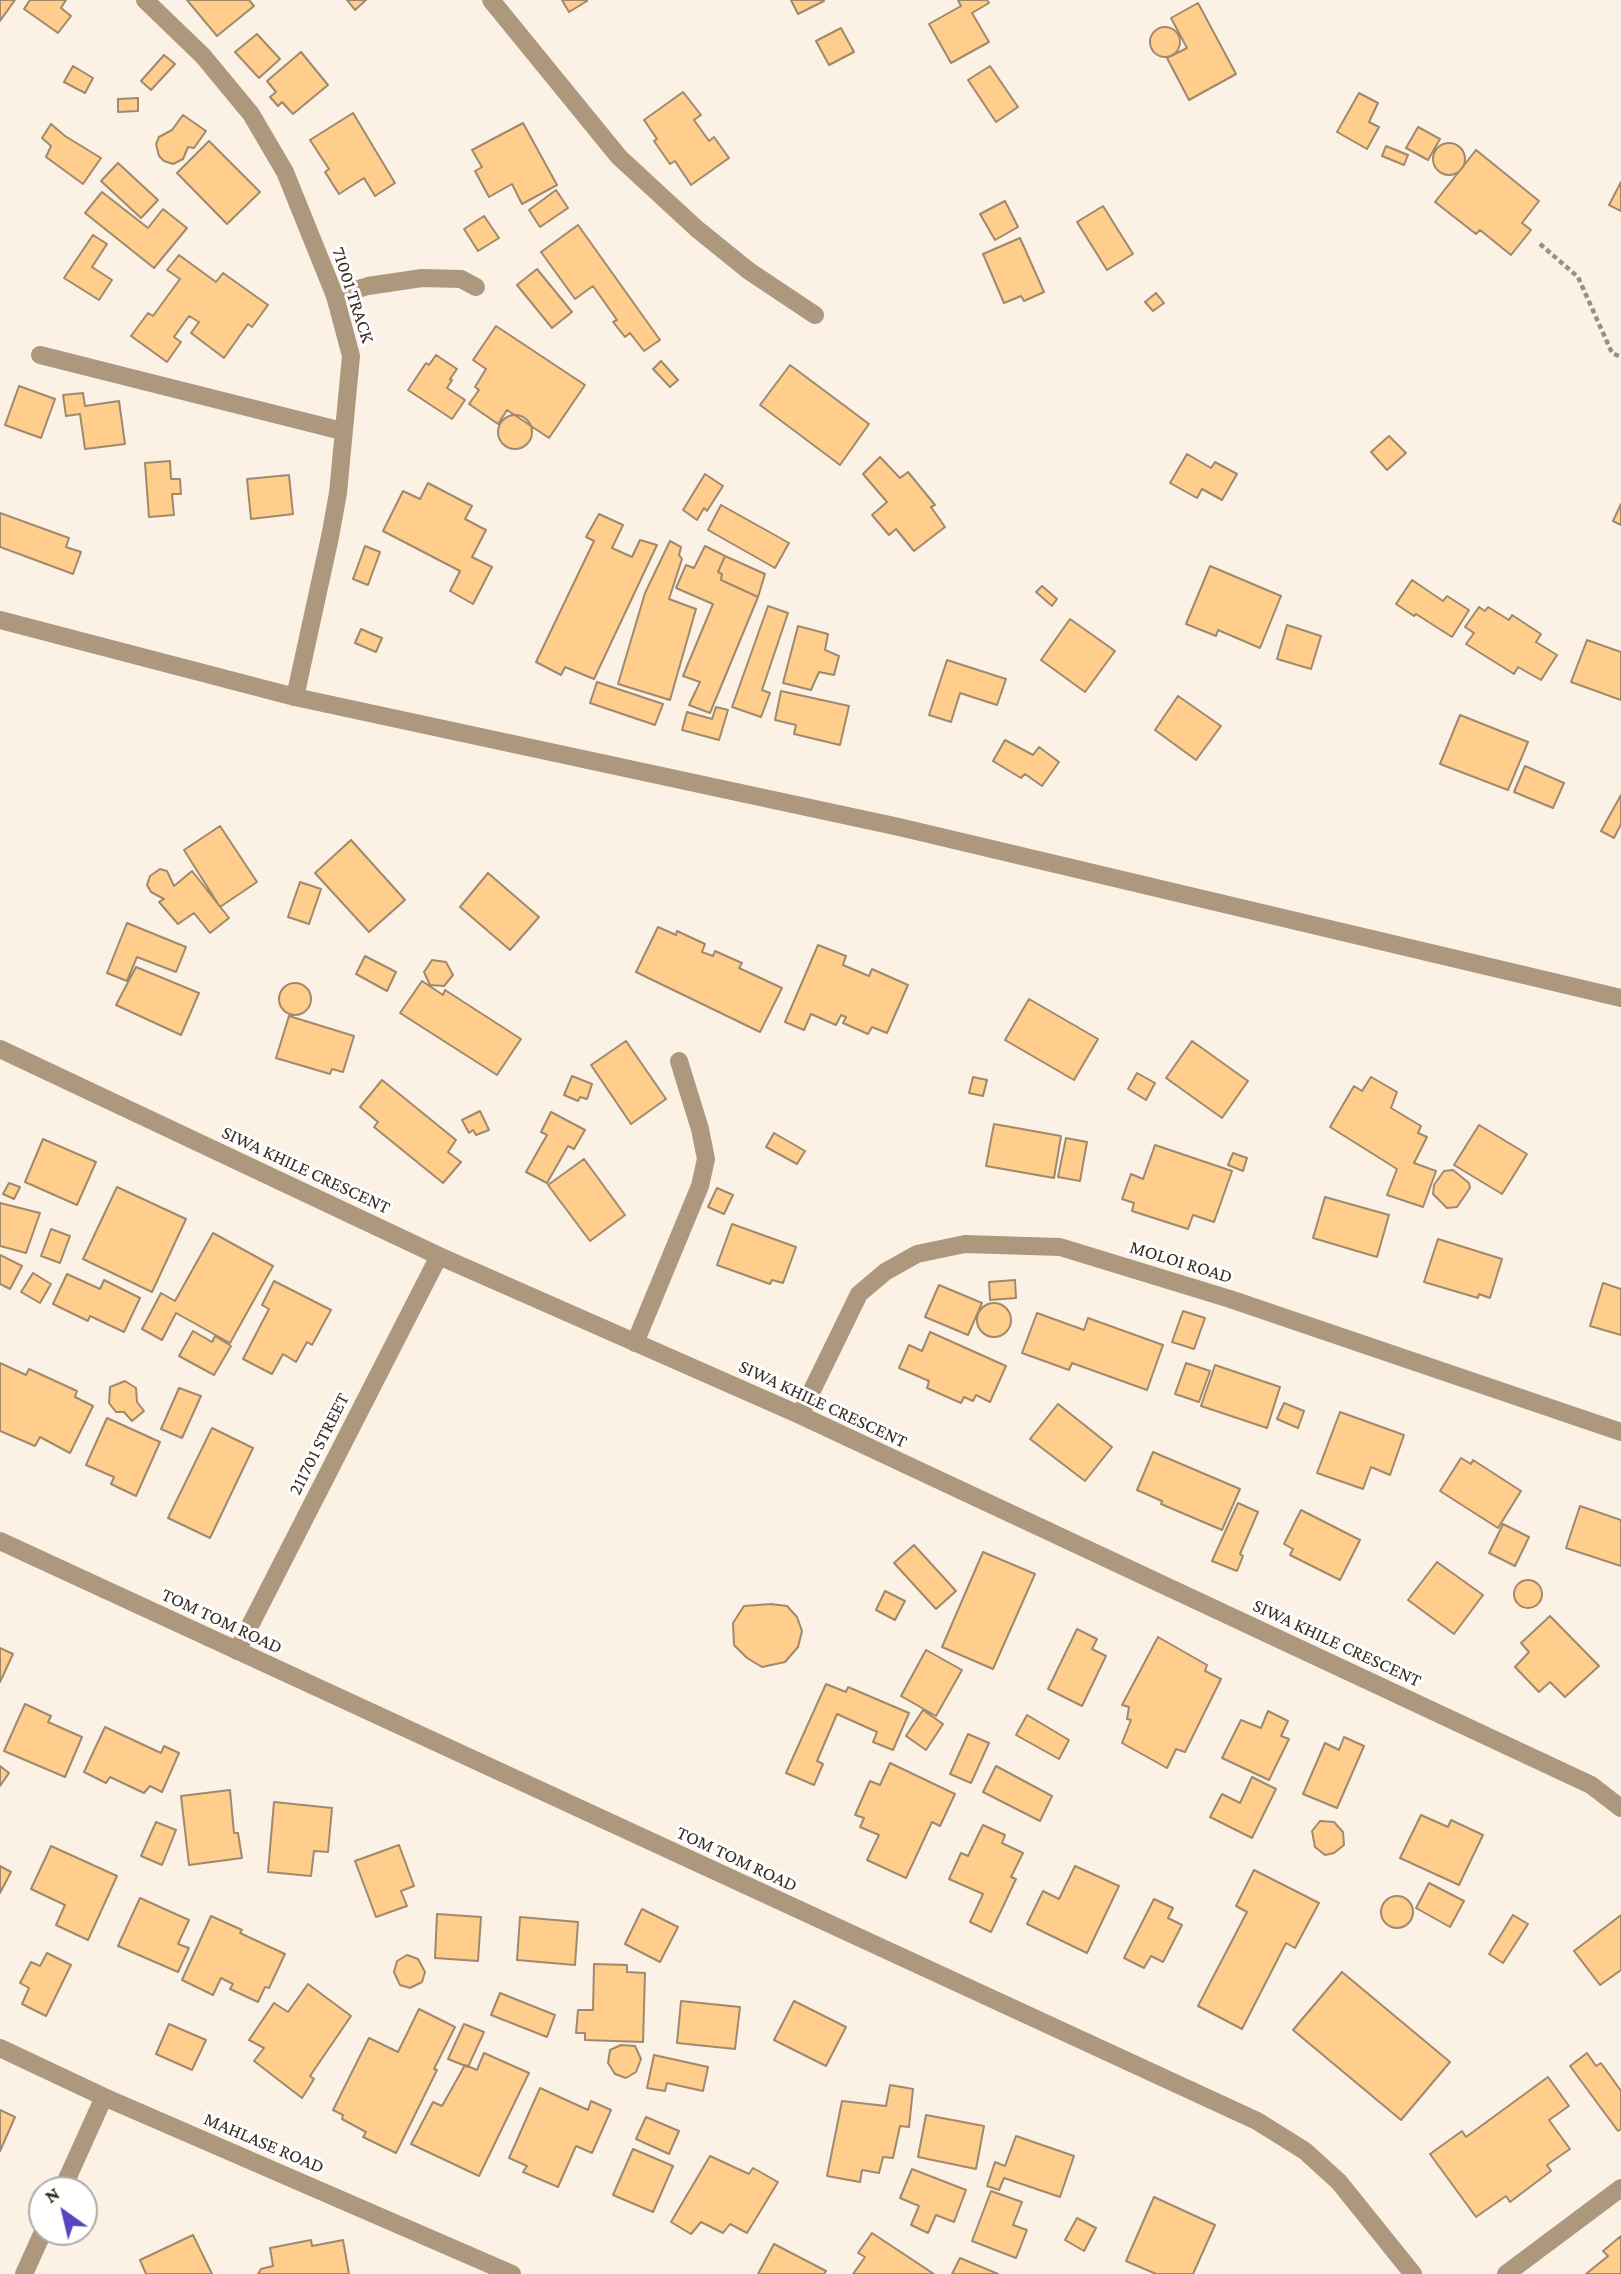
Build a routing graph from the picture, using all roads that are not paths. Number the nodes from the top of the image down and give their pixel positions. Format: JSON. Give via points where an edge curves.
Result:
{"nodes":[{"id":1,"x":145,"y":0,"type":"edge"},
{"id":2,"x":491,"y":0,"type":"edge"},
{"id":3,"x":476,"y":287,"type":"dead end"},
{"id":4,"x":335,"y":296,"type":"junction"},
{"id":5,"x":815,"y":315,"type":"dead end"},
{"id":6,"x":40,"y":355,"type":"dead end"},
{"id":7,"x":342,"y":431,"type":"junction"},
{"id":8,"x":0,"y":620,"type":"edge"},
{"id":9,"x":295,"y":697,"type":"junction"},
{"id":10,"x":1621,"y":998,"type":"edge"},
{"id":11,"x":0,"y":1049,"type":"edge"},
{"id":12,"x":679,"y":1061,"type":"dead end"},
{"id":13,"x":439,"y":1256,"type":"junction"},
{"id":14,"x":635,"y":1343,"type":"junction"},
{"id":15,"x":800,"y":1415,"type":"junction"},
{"id":16,"x":1621,"y":1432,"type":"edge"},
{"id":17,"x":0,"y":1541,"type":"edge"},
{"id":18,"x":237,"y":1651,"type":"junction"},
{"id":19,"x":1621,"y":1808,"type":"edge"},
{"id":20,"x":0,"y":2049,"type":"edge"},
{"id":21,"x":104,"y":2097,"type":"junction"},
{"id":22,"x":68,"y":2176,"type":"edge"},
{"id":23,"x":1621,"y":2188,"type":"edge"},
{"id":24,"x":37,"y":2246,"type":"edge"},
{"id":25,"x":509,"y":2273,"type":"edge"},
{"id":26,"x":24,"y":2274,"type":"edge"},
{"id":27,"x":1413,"y":2274,"type":"edge"},
{"id":28,"x":1506,"y":2274,"type":"edge"}],
"edges":[{"from":1,"to":4,"type":"street","name":"71001 TRACK","via":[[203,56],[251,114],[285,172]]},
{"from":2,"to":5,"type":"street","via":[[619,158],[749,271]]},
{"from":3,"to":4,"type":"street","via":[[461,279],[422,278]]},
{"from":4,"to":7,"type":"street","name":"71001 TRACK","via":[[351,356]]},
{"from":6,"to":7,"type":"street"},
{"from":7,"to":9,"type":"street","name":"71001 TRACK","via":[[338,493]]},
{"from":8,"to":9,"type":"street"},
{"from":9,"to":10,"type":"street","via":[[899,827]]},
{"from":11,"to":13,"type":"street","name":"SIWA KHILE CRESCENT"},
{"from":12,"to":14,"type":"street","via":[[706,1159],[700,1186]]},
{"from":13,"to":14,"type":"street","name":"SIWA KHILE CRESCENT"},
{"from":13,"to":18,"type":"street","name":"211701 STREET"},
{"from":14,"to":15,"type":"street","name":"SIWA KHILE CRESCENT"},
{"from":15,"to":16,"type":"street","name":"MOLOI ROAD","via":[[859,1294],[917,1254],[965,1244],[1060,1247],[1230,1299]]},
{"from":15,"to":19,"type":"street","name":"SIWA KHILE CRESCENT","via":[[1591,1785]]},
{"from":17,"to":18,"type":"street","name":"TOM TOM ROAD"},
{"from":18,"to":27,"type":"street","name":"TOM TOM ROAD","via":[[1257,2121],[1305,2151],[1339,2182]]},
{"from":20,"to":21,"type":"street","name":"MAHLASE ROAD"},
{"from":21,"to":22,"type":"street"},
{"from":21,"to":25,"type":"street","name":"MAHLASE ROAD"},
{"from":23,"to":28,"type":"street"},
{"from":24,"to":26,"type":"street"}]}
